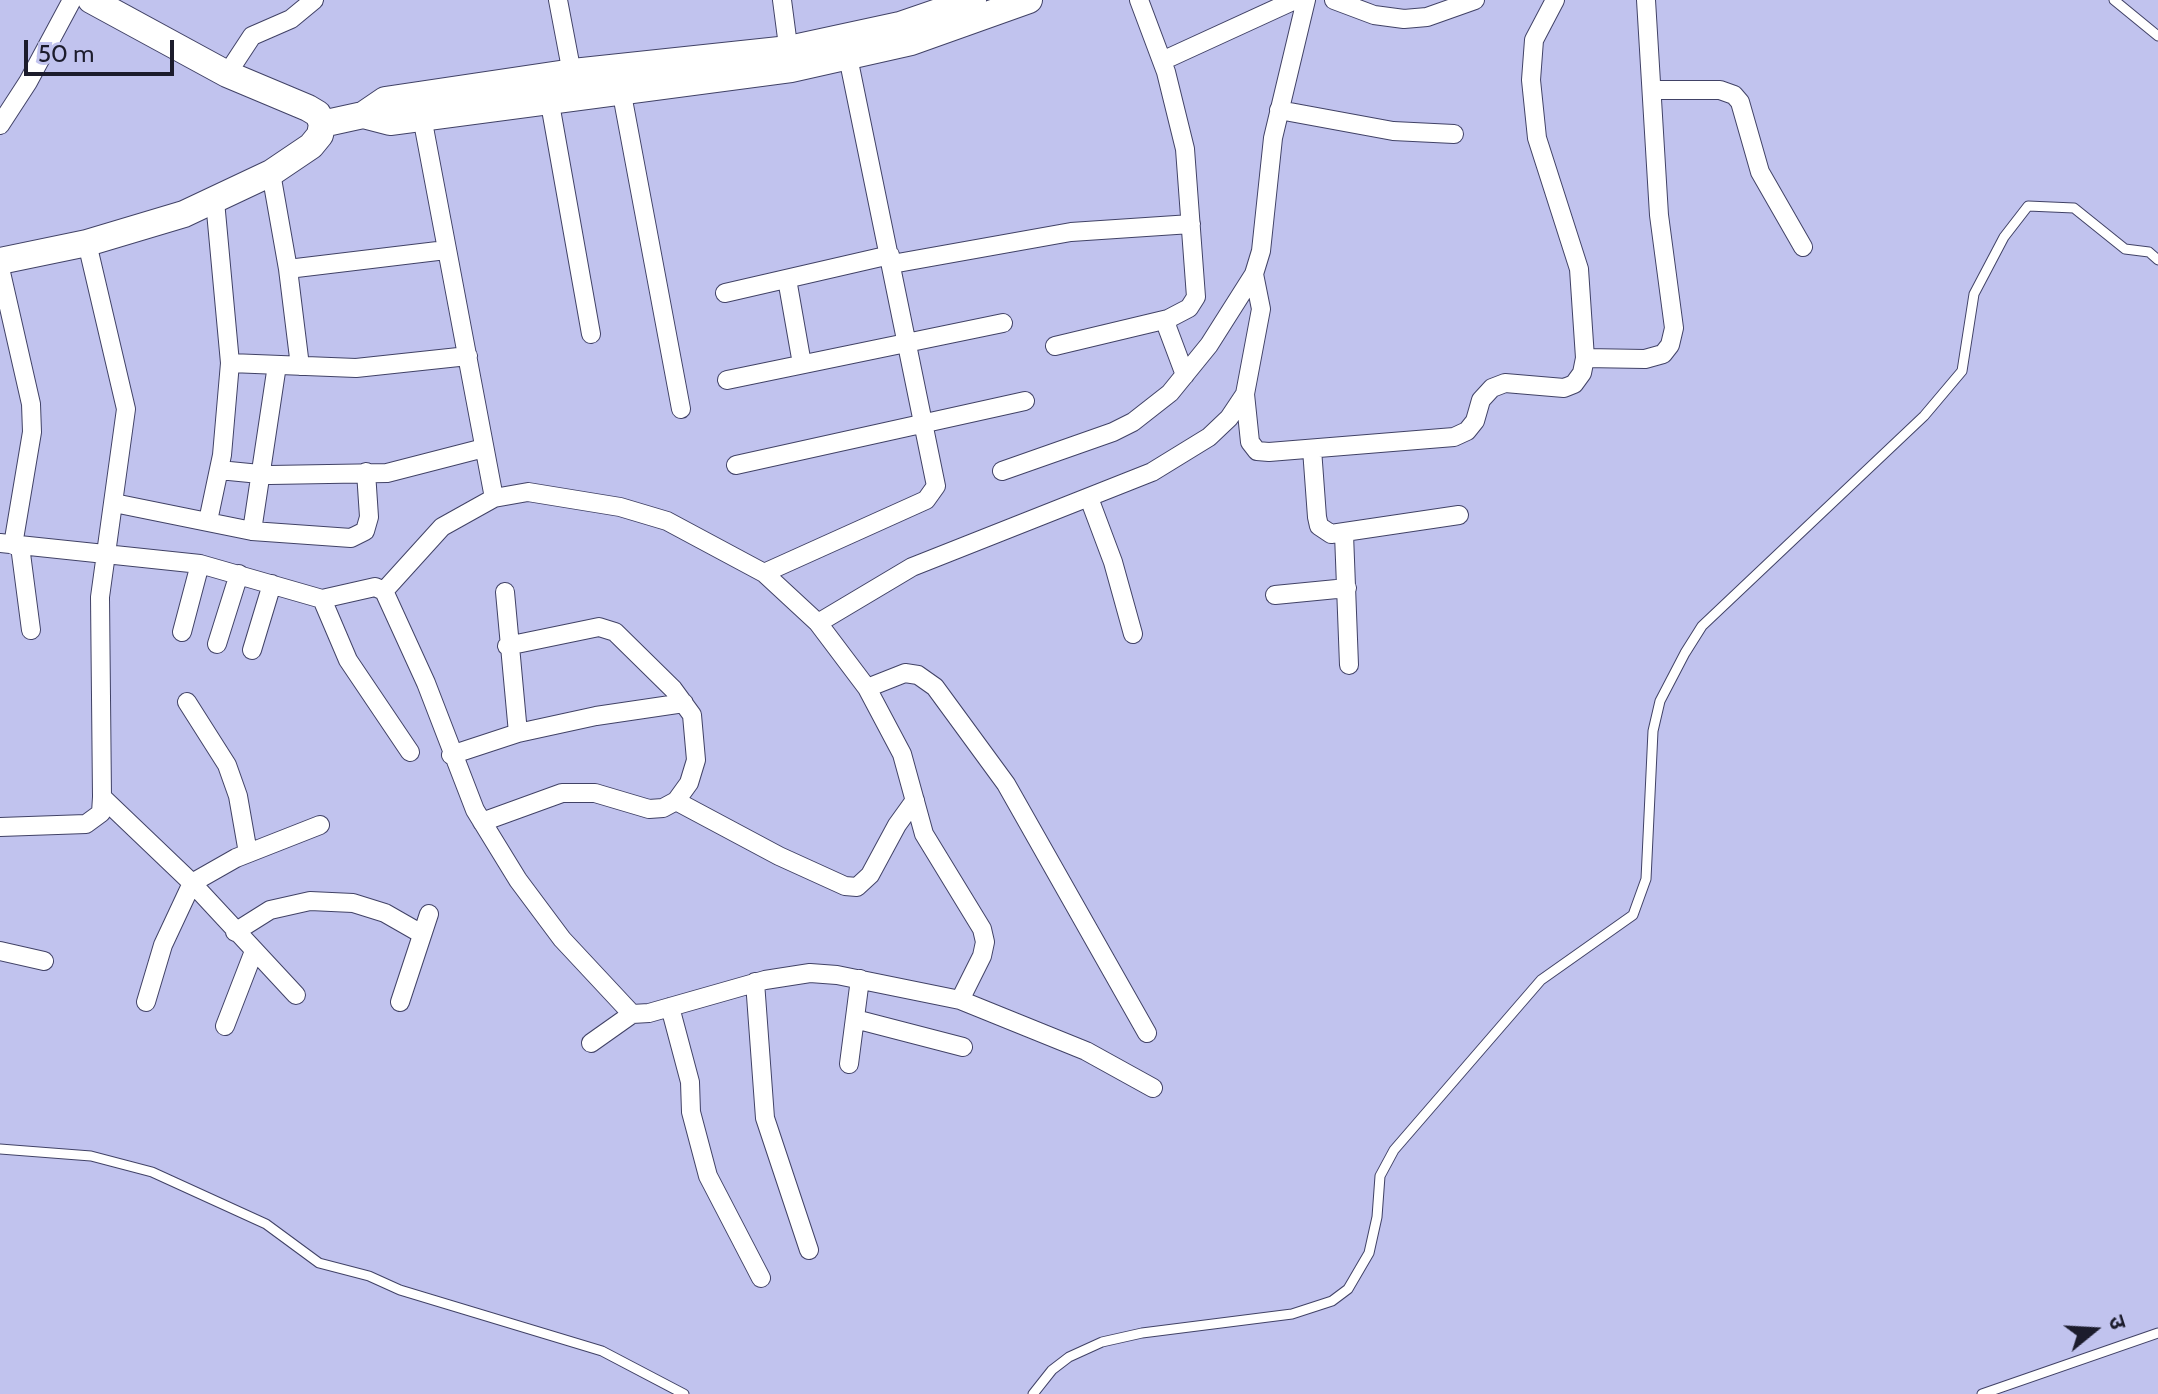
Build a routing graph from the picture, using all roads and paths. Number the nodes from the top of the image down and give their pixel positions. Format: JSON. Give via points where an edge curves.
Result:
{"nodes":[{"id":1,"x":72,"y":0,"type":"edge"},
{"id":2,"x":91,"y":0,"type":"edge"},
{"id":3,"x":314,"y":0,"type":"edge"},
{"id":4,"x":558,"y":0,"type":"edge"},
{"id":5,"x":782,"y":0,"type":"edge"},
{"id":6,"x":973,"y":0,"type":"edge"},
{"id":7,"x":1029,"y":0,"type":"edge"},
{"id":8,"x":1139,"y":0,"type":"edge"},
{"id":9,"x":1334,"y":0,"type":"edge"},
{"id":10,"x":1475,"y":0,"type":"edge"},
{"id":11,"x":1555,"y":0,"type":"edge"},
{"id":12,"x":1646,"y":0,"type":"edge"},
{"id":13,"x":2114,"y":0,"type":"edge"},
{"id":14,"x":1301,"y":2,"type":"edge"},
{"id":15,"x":2158,"y":36,"type":"edge"},
{"id":16,"x":848,"y":57,"type":"junction"},
{"id":17,"x":790,"y":59,"type":"junction"},
{"id":18,"x":1162,"y":61,"type":"junction"},
{"id":19,"x":227,"y":74,"type":"junction"},
{"id":20,"x":565,"y":88,"type":"junction"},
{"id":21,"x":621,"y":89,"type":"junction"},
{"id":22,"x":1653,"y":90,"type":"junction"},
{"id":23,"x":1279,"y":110,"type":"junction"},
{"id":24,"x":363,"y":115,"type":"junction"},
{"id":25,"x":422,"y":117,"type":"junction"},
{"id":26,"x":322,"y":124,"type":"junction"},
{"id":27,"x":0,"y":125,"type":"edge"},
{"id":28,"x":1454,"y":134,"type":"dead end"},
{"id":29,"x":271,"y":173,"type":"junction"},
{"id":30,"x":215,"y":201,"type":"junction"},
{"id":31,"x":1191,"y":224,"type":"junction"},
{"id":32,"x":87,"y":243,"type":"junction"},
{"id":33,"x":1803,"y":247,"type":"dead end"},
{"id":34,"x":446,"y":250,"type":"junction"},
{"id":35,"x":891,"y":259,"type":"junction"},
{"id":36,"x":2158,"y":260,"type":"edge"},
{"id":37,"x":0,"y":261,"type":"edge"},
{"id":38,"x":0,"y":268,"type":"edge"},
{"id":39,"x":288,"y":269,"type":"junction"},
{"id":40,"x":1254,"y":274,"type":"junction"},
{"id":41,"x":787,"y":279,"type":"junction"},
{"id":42,"x":725,"y":293,"type":"dead end"},
{"id":43,"x":1168,"y":319,"type":"junction"},
{"id":44,"x":1003,"y":323,"type":"dead end"},
{"id":45,"x":591,"y":334,"type":"dead end"},
{"id":46,"x":907,"y":343,"type":"junction"},
{"id":47,"x":1055,"y":346,"type":"dead end"},
{"id":48,"x":468,"y":356,"type":"junction"},
{"id":49,"x":1585,"y":358,"type":"junction"},
{"id":50,"x":230,"y":363,"type":"junction"},
{"id":51,"x":802,"y":364,"type":"junction"},
{"id":52,"x":277,"y":365,"type":"junction"},
{"id":53,"x":300,"y":366,"type":"junction"},
{"id":54,"x":1185,"y":375,"type":"junction"},
{"id":55,"x":727,"y":380,"type":"dead end"},
{"id":56,"x":1245,"y":394,"type":"junction"},
{"id":57,"x":1025,"y":401,"type":"dead end"},
{"id":58,"x":681,"y":409,"type":"dead end"},
{"id":59,"x":923,"y":422,"type":"junction"},
{"id":60,"x":484,"y":448,"type":"junction"},
{"id":61,"x":1312,"y":449,"type":"junction"},
{"id":62,"x":736,"y":465,"type":"dead end"},
{"id":63,"x":219,"y":470,"type":"junction"},
{"id":64,"x":1002,"y":471,"type":"dead end"},
{"id":65,"x":366,"y":472,"type":"junction"},
{"id":66,"x":260,"y":474,"type":"junction"},
{"id":67,"x":494,"y":498,"type":"junction"},
{"id":68,"x":1089,"y":498,"type":"junction"},
{"id":69,"x":114,"y":503,"type":"junction"},
{"id":70,"x":1459,"y":515,"type":"dead end"},
{"id":71,"x":208,"y":521,"type":"junction"},
{"id":72,"x":252,"y":531,"type":"junction"},
{"id":73,"x":1344,"y":534,"type":"junction"},
{"id":74,"x":11,"y":544,"type":"edge"},
{"id":75,"x":105,"y":551,"type":"junction"},
{"id":76,"x":200,"y":564,"type":"junction"},
{"id":77,"x":764,"y":573,"type":"junction"},
{"id":78,"x":239,"y":574,"type":"junction"},
{"id":79,"x":272,"y":584,"type":"junction"},
{"id":80,"x":1347,"y":588,"type":"junction"},
{"id":81,"x":384,"y":591,"type":"junction"},
{"id":82,"x":505,"y":592,"type":"dead end"},
{"id":83,"x":1275,"y":595,"type":"dead end"},
{"id":84,"x":322,"y":599,"type":"junction"},
{"id":85,"x":818,"y":623,"type":"junction"},
{"id":86,"x":31,"y":630,"type":"dead end"},
{"id":87,"x":182,"y":632,"type":"dead end"},
{"id":88,"x":1133,"y":634,"type":"dead end"},
{"id":89,"x":217,"y":644,"type":"dead end"},
{"id":90,"x":507,"y":646,"type":"junction"},
{"id":91,"x":252,"y":650,"type":"dead end"},
{"id":92,"x":1349,"y":665,"type":"dead end"},
{"id":93,"x":867,"y":688,"type":"junction"},
{"id":94,"x":187,"y":702,"type":"dead end"},
{"id":95,"x":684,"y":703,"type":"junction"},
{"id":96,"x":518,"y":733,"type":"junction"},
{"id":97,"x":410,"y":752,"type":"dead end"},
{"id":98,"x":451,"y":755,"type":"junction"},
{"id":99,"x":102,"y":797,"type":"junction"},
{"id":100,"x":915,"y":800,"type":"junction"},
{"id":101,"x":676,"y":801,"type":"junction"},
{"id":102,"x":482,"y":822,"type":"junction"},
{"id":103,"x":320,"y":825,"type":"dead end"},
{"id":104,"x":0,"y":827,"type":"edge"},
{"id":105,"x":248,"y":853,"type":"junction"},
{"id":106,"x":192,"y":883,"type":"junction"},
{"id":107,"x":429,"y":914,"type":"dead end"},
{"id":108,"x":235,"y":932,"type":"junction"},
{"id":109,"x":420,"y":933,"type":"junction"},
{"id":110,"x":0,"y":951,"type":"edge"},
{"id":111,"x":254,"y":951,"type":"junction"},
{"id":112,"x":44,"y":961,"type":"dead end"},
{"id":113,"x":860,"y":979,"type":"junction"},
{"id":114,"x":755,"y":982,"type":"junction"},
{"id":115,"x":296,"y":995,"type":"dead end"},
{"id":116,"x":960,"y":1000,"type":"junction"},
{"id":117,"x":146,"y":1002,"type":"dead end"},
{"id":118,"x":400,"y":1002,"type":"dead end"},
{"id":119,"x":670,"y":1007,"type":"junction"},
{"id":120,"x":632,"y":1014,"type":"junction"},
{"id":121,"x":855,"y":1019,"type":"junction"},
{"id":122,"x":225,"y":1026,"type":"dead end"},
{"id":123,"x":1147,"y":1033,"type":"dead end"},
{"id":124,"x":591,"y":1043,"type":"dead end"},
{"id":125,"x":963,"y":1047,"type":"dead end"},
{"id":126,"x":849,"y":1064,"type":"dead end"},
{"id":127,"x":1153,"y":1088,"type":"dead end"},
{"id":128,"x":0,"y":1149,"type":"edge"},
{"id":129,"x":809,"y":1250,"type":"dead end"},
{"id":130,"x":761,"y":1278,"type":"dead end"},
{"id":131,"x":2158,"y":1333,"type":"edge"},
{"id":132,"x":666,"y":1389,"type":"edge"},
{"id":133,"x":684,"y":1394,"type":"edge"},
{"id":134,"x":1033,"y":1394,"type":"edge"},
{"id":135,"x":1982,"y":1394,"type":"edge"}],
"edges":[{"from":1,"to":27,"type":"street"},
{"from":2,"to":19,"type":"street"},
{"from":3,"to":19,"type":"street","via":[[291,19],[252,36]]},
{"from":4,"to":20,"type":"street"},
{"from":5,"to":17,"type":"street"},
{"from":6,"to":17,"type":"street"},
{"from":7,"to":16,"type":"street","via":[[911,42]]},
{"from":8,"to":18,"type":"street"},
{"from":9,"to":10,"type":"street","via":[[1404,19],[1427,17]]},
{"from":11,"to":49,"type":"street","via":[[1534,40],[1531,80],[1537,138],[1579,269]]},
{"from":12,"to":22,"type":"street"},
{"from":13,"to":15,"type":"lane"},
{"from":14,"to":18,"type":"street"},
{"from":14,"to":23,"type":"street"},
{"from":16,"to":17,"type":"street"},
{"from":16,"to":35,"type":"street"},
{"from":17,"to":20,"type":"street"},
{"from":17,"to":21,"type":"street"},
{"from":18,"to":31,"type":"street","via":[[1185,149]]},
{"from":19,"to":26,"type":"street","via":[[308,108]]},
{"from":20,"to":21,"type":"street"},
{"from":20,"to":24,"type":"street","via":[[385,100]]},
{"from":20,"to":25,"type":"street"},
{"from":20,"to":45,"type":"street"},
{"from":21,"to":58,"type":"street"},
{"from":22,"to":33,"type":"street","via":[[1720,90],[1734,95],[1760,172]]},
{"from":22,"to":49,"type":"street","via":[[1659,215],[1674,328],[1670,345],[1663,354],[1645,359]]},
{"from":23,"to":28,"type":"street","via":[[1393,131]]},
{"from":23,"to":40,"type":"street"},
{"from":24,"to":25,"type":"street","via":[[390,122]]},
{"from":24,"to":26,"type":"street"},
{"from":25,"to":34,"type":"street"},
{"from":26,"to":29,"type":"street","via":[[311,146]]},
{"from":29,"to":30,"type":"street"},
{"from":29,"to":39,"type":"street"},
{"from":30,"to":32,"type":"street"},
{"from":30,"to":50,"type":"street"},
{"from":31,"to":35,"type":"street","via":[[1071,232]]},
{"from":31,"to":43,"type":"street","via":[[1196,297],[1189,308]]},
{"from":32,"to":37,"type":"street"},
{"from":32,"to":69,"type":"street","via":[[126,409]]},
{"from":34,"to":39,"type":"street"},
{"from":34,"to":48,"type":"street"},
{"from":35,"to":41,"type":"street"},
{"from":35,"to":46,"type":"street"},
{"from":36,"to":134,"type":"lane","via":[[2149,252],[2125,249],[2074,208],[2028,206],[2004,237],[1974,294],[1962,371],[1924,416],[1702,626],[1685,653],[1660,701],[1653,731],[1646,879],[1633,915],[1534,986],[1394,1150],[1380,1176],[1369,1253],[1348,1289],[1332,1301],[1292,1314],[1102,1342],[1069,1357]]},
{"from":38,"to":74,"type":"street","via":[[31,404],[32,432]]},
{"from":39,"to":53,"type":"street"},
{"from":40,"to":54,"type":"street"},
{"from":40,"to":56,"type":"street","via":[[1261,309]]},
{"from":41,"to":42,"type":"street"},
{"from":41,"to":51,"type":"street"},
{"from":43,"to":47,"type":"street"},
{"from":43,"to":54,"type":"street","via":[[1168,335]]},
{"from":44,"to":46,"type":"street"},
{"from":46,"to":51,"type":"street"},
{"from":46,"to":59,"type":"street"},
{"from":48,"to":53,"type":"street","via":[[356,368]]},
{"from":48,"to":60,"type":"street"},
{"from":49,"to":61,"type":"street","via":[[1582,373],[1564,388],[1505,383],[1492,388],[1481,400],[1475,421],[1454,437]]},
{"from":50,"to":52,"type":"street"},
{"from":50,"to":63,"type":"street"},
{"from":51,"to":55,"type":"street"},
{"from":52,"to":53,"type":"street"},
{"from":52,"to":66,"type":"street"},
{"from":54,"to":64,"type":"street","via":[[1151,410],[1113,432]]},
{"from":56,"to":61,"type":"street","via":[[1246,429],[1257,451]]},
{"from":56,"to":68,"type":"street","via":[[1229,418],[1196,445],[1152,472]]},
{"from":57,"to":59,"type":"street"},
{"from":59,"to":62,"type":"street"},
{"from":59,"to":77,"type":"street","via":[[934,493]]},
{"from":60,"to":65,"type":"street","via":[[411,470]]},
{"from":60,"to":67,"type":"street"},
{"from":61,"to":73,"type":"street","via":[[1319,526]]},
{"from":63,"to":66,"type":"street"},
{"from":63,"to":71,"type":"street"},
{"from":65,"to":66,"type":"street"},
{"from":65,"to":72,"type":"street","via":[[369,517],[359,536],[328,539]]},
{"from":66,"to":72,"type":"street"},
{"from":67,"to":77,"type":"street","via":[[528,492],[620,507],[667,521]]},
{"from":67,"to":81,"type":"street","via":[[442,527]]},
{"from":68,"to":85,"type":"street","via":[[912,567]]},
{"from":68,"to":88,"type":"street"},
{"from":69,"to":71,"type":"street"},
{"from":69,"to":75,"type":"street"},
{"from":70,"to":73,"type":"street"},
{"from":71,"to":72,"type":"street"},
{"from":73,"to":80,"type":"street"},
{"from":74,"to":75,"type":"street"},
{"from":74,"to":86,"type":"street"},
{"from":75,"to":76,"type":"street"},
{"from":75,"to":99,"type":"street","via":[[100,597]]},
{"from":76,"to":78,"type":"street"},
{"from":76,"to":87,"type":"street"},
{"from":77,"to":85,"type":"street"},
{"from":78,"to":79,"type":"street"},
{"from":78,"to":89,"type":"street"},
{"from":79,"to":84,"type":"street"},
{"from":79,"to":91,"type":"street"},
{"from":80,"to":83,"type":"street"},
{"from":80,"to":92,"type":"street"},
{"from":81,"to":84,"type":"street","via":[[375,587]]},
{"from":81,"to":98,"type":"street","via":[[426,683]]},
{"from":82,"to":90,"type":"street"},
{"from":84,"to":97,"type":"street","via":[[348,660]]},
{"from":85,"to":93,"type":"street"},
{"from":90,"to":95,"type":"street","via":[[607,628]]},
{"from":90,"to":96,"type":"street"},
{"from":93,"to":100,"type":"street","via":[[902,754]]},
{"from":93,"to":123,"type":"street","via":[[905,673],[935,687],[1006,784]]},
{"from":94,"to":105,"type":"street","via":[[227,765]]},
{"from":95,"to":96,"type":"street"},
{"from":95,"to":101,"type":"street","via":[[692,715],[696,760]]},
{"from":96,"to":98,"type":"street"},
{"from":98,"to":102,"type":"street"},
{"from":99,"to":104,"type":"street","via":[[101,813],[86,824]]},
{"from":99,"to":106,"type":"street"},
{"from":100,"to":101,"type":"street","via":[[870,875],[857,887],[779,856]]},
{"from":100,"to":116,"type":"street","via":[[924,834],[985,942]]},
{"from":101,"to":102,"type":"street","via":[[649,809],[595,793],[562,793]]},
{"from":102,"to":120,"type":"street","via":[[562,939]]},
{"from":103,"to":105,"type":"street"},
{"from":105,"to":106,"type":"street"},
{"from":106,"to":108,"type":"street"},
{"from":106,"to":117,"type":"street","via":[[163,945]]},
{"from":107,"to":109,"type":"street"},
{"from":108,"to":109,"type":"street","via":[[270,910],[310,901],[353,903]]},
{"from":108,"to":111,"type":"street"},
{"from":109,"to":118,"type":"street"},
{"from":110,"to":112,"type":"street"},
{"from":111,"to":115,"type":"street"},
{"from":111,"to":122,"type":"street"},
{"from":113,"to":114,"type":"street","via":[[810,973]]},
{"from":113,"to":116,"type":"street"},
{"from":113,"to":121,"type":"street"},
{"from":114,"to":119,"type":"street"},
{"from":114,"to":129,"type":"street","via":[[765,1118]]},
{"from":116,"to":127,"type":"street","via":[[1086,1051]]},
{"from":119,"to":120,"type":"street"},
{"from":119,"to":130,"type":"street","via":[[708,1176]]},
{"from":120,"to":124,"type":"street"},
{"from":121,"to":125,"type":"street"},
{"from":121,"to":126,"type":"street"},
{"from":128,"to":132,"type":"lane","via":[[91,1156],[152,1172],[266,1224],[319,1263],[613,1355]]},
{"from":131,"to":135,"type":"lane"},
{"from":132,"to":133,"type":"lane"}]}
